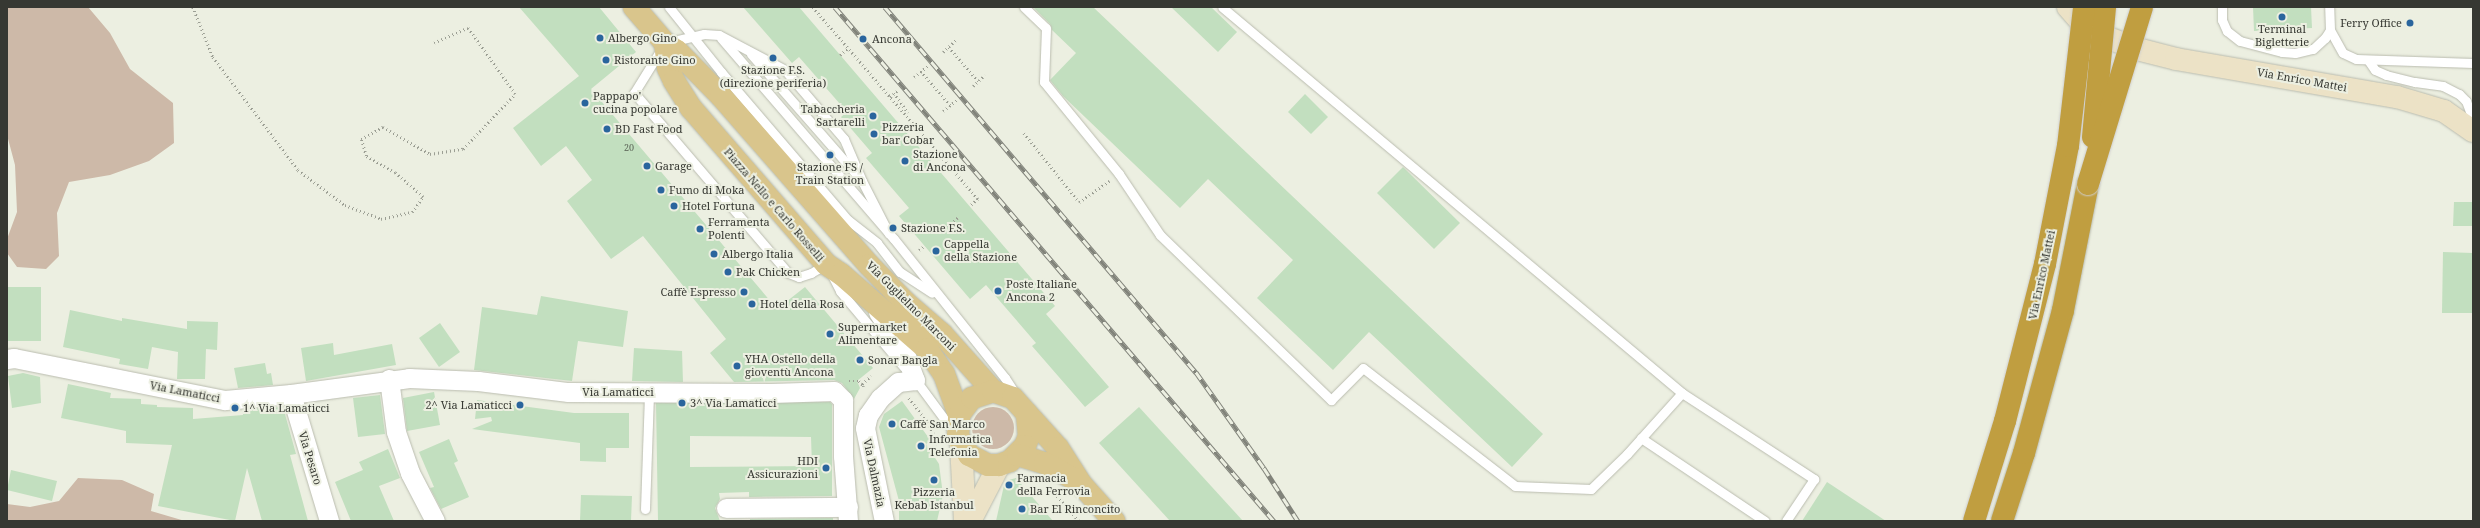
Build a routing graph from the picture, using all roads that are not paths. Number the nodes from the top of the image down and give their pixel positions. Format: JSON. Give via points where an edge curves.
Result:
{"nodes":[{"id":1,"x":634,"y":7,"type":"edge"},
{"id":2,"x":669,"y":7,"type":"edge"},
{"id":3,"x":1024,"y":7,"type":"edge"},
{"id":4,"x":1222,"y":7,"type":"edge"},
{"id":5,"x":2068,"y":7,"type":"edge"},
{"id":6,"x":2084,"y":7,"type":"edge"},
{"id":7,"x":2105,"y":7,"type":"edge"},
{"id":8,"x":2127,"y":7,"type":"edge"},
{"id":9,"x":2142,"y":7,"type":"edge"},
{"id":10,"x":2222,"y":7,"type":"edge"},
{"id":11,"x":2328,"y":7,"type":"edge"},
{"id":12,"x":2330,"y":30,"type":"junction"},
{"id":13,"x":719,"y":35,"type":"junction"},
{"id":14,"x":693,"y":36,"type":"junction"},
{"id":15,"x":665,"y":43,"type":"junction"},
{"id":16,"x":746,"y":48,"type":"junction"},
{"id":17,"x":2368,"y":60,"type":"junction"},
{"id":18,"x":2473,"y":63,"type":"edge"},
{"id":19,"x":801,"y":112,"type":"junction"},
{"id":20,"x":791,"y":121,"type":"junction"},
{"id":21,"x":2472,"y":130,"type":"edge"},
{"id":22,"x":862,"y":181,"type":"junction"},
{"id":23,"x":2088,"y":184,"type":"junction"},
{"id":24,"x":889,"y":234,"type":"junction"},
{"id":25,"x":869,"y":250,"type":"junction"},
{"id":26,"x":826,"y":264,"type":"junction"},
{"id":27,"x":938,"y":297,"type":"junction"},
{"id":28,"x":868,"y":298,"type":"junction"},
{"id":29,"x":7,"y":359,"type":"edge"},
{"id":30,"x":389,"y":379,"type":"junction"},
{"id":31,"x":915,"y":380,"type":"junction"},
{"id":32,"x":649,"y":392,"type":"junction"},
{"id":33,"x":993,"y":392,"type":"junction"},
{"id":34,"x":1682,"y":393,"type":"junction"},
{"id":35,"x":291,"y":394,"type":"junction"},
{"id":36,"x":1024,"y":410,"type":"junction"},
{"id":37,"x":959,"y":415,"type":"junction"},
{"id":38,"x":1642,"y":438,"type":"junction"},
{"id":39,"x":959,"y":441,"type":"junction"},
{"id":40,"x":1018,"y":455,"type":"junction"},
{"id":41,"x":999,"y":464,"type":"junction"},
{"id":42,"x":1081,"y":484,"type":"junction"},
{"id":43,"x":726,"y":508,"type":"dead end"},
{"id":44,"x":645,"y":509,"type":"dead end"},
{"id":45,"x":848,"y":514,"type":"edge"},
{"id":46,"x":329,"y":521,"type":"edge"},
{"id":47,"x":435,"y":521,"type":"edge"},
{"id":48,"x":884,"y":521,"type":"edge"},
{"id":49,"x":965,"y":521,"type":"edge"},
{"id":50,"x":970,"y":521,"type":"edge"},
{"id":51,"x":1114,"y":521,"type":"edge"},
{"id":52,"x":1765,"y":521,"type":"edge"},
{"id":53,"x":1786,"y":521,"type":"edge"},
{"id":54,"x":1974,"y":521,"type":"edge"},
{"id":55,"x":2002,"y":521,"type":"edge"}],
"edges":[{"from":1,"to":15,"type":"main road"},
{"from":2,"to":14,"type":"lane"},
{"from":3,"to":38,"type":"lane","via":[[1046,28],[1044,82],[1119,174],[1160,235],[1331,400],[1362,368],[1515,486],[1591,490]]},
{"from":4,"to":34,"type":"lane"},
{"from":5,"to":21,"type":"street","name":"Via Enrico Mattei","via":[[2098,34],[2137,49],[2176,59],[2397,97],[2444,111]]},
{"from":6,"to":54,"type":"highway","name":"Via Enrico Mattei","bridge":true,"via":[[2069,139],[2045,264],[2005,421]]},
{"from":7,"to":23,"type":"highway","bridge":true},
{"from":8,"to":23,"type":"highway","bridge":true},
{"from":9,"to":23,"type":"highway","bridge":true},
{"from":10,"to":12,"type":"lane","via":[[2222,20],[2227,31],[2240,41],[2282,52],[2304,52],[2313,49]]},
{"from":11,"to":12,"type":"lane"},
{"from":12,"to":17,"type":"lane","via":[[2343,53],[2356,59]]},
{"from":13,"to":14,"type":"lane"},
{"from":13,"to":16,"type":"lane"},
{"from":13,"to":20,"type":"lane"},
{"from":14,"to":15,"type":"lane"},
{"from":14,"to":25,"type":"lane","via":[[848,220]]},
{"from":15,"to":25,"type":"main road","via":[[677,51]]},
{"from":15,"to":26,"type":"main road","name":"Piazza Nello e Carlo Rosselli","via":[[666,62],[683,97]]},
{"from":15,"to":26,"type":"lane","name":"Piazza Nello e Carlo Rosselli","via":[[634,93],[788,273],[799,277],[811,274]]},
{"from":16,"to":19,"type":"lane"},
{"from":16,"to":22,"type":"lane","via":[[785,70],[844,139]]},
{"from":17,"to":18,"type":"lane"},
{"from":17,"to":21,"type":"lane","via":[[2375,70],[2386,75],[2444,86],[2459,94],[2466,101],[2471,114]]},
{"from":19,"to":20,"type":"lane"},
{"from":19,"to":22,"type":"lane"},
{"from":20,"to":24,"type":"lane"},
{"from":22,"to":24,"type":"lane"},
{"from":23,"to":55,"type":"highway","via":[[2062,310],[2027,442]]},
{"from":24,"to":27,"type":"lane","name":"Via Guglielmo Marconi"},
{"from":25,"to":27,"type":"lane","name":"Via Guglielmo Marconi"},
{"from":25,"to":33,"type":"main road","name":"Via Guglielmo Marconi","via":[[905,302],[942,334]]},
{"from":26,"to":28,"type":"main road","name":"Via Guglielmo Marconi"},
{"from":26,"to":31,"type":"lane","name":"Via Guglielmo Marconi","via":[[840,290]]},
{"from":27,"to":36,"type":"lane","name":"Via Guglielmo Marconi","via":[[1005,378]]},
{"from":28,"to":31,"type":"street","name":"Via Guglielmo Marconi","via":[[906,353]]},
{"from":28,"to":37,"type":"main road","name":"Via Guglielmo Marconi","via":[[937,362]]},
{"from":29,"to":35,"type":"street","name":"Via Lamaticci","via":[[14,358],[225,400]]},
{"from":30,"to":32,"type":"street","name":"Via Lamaticci","via":[[478,381],[568,392]]},
{"from":30,"to":35,"type":"street","name":"Via Lamaticci"},
{"from":30,"to":47,"type":"street","via":[[396,432],[410,474]]},
{"from":31,"to":39,"type":"lane","name":"Via Guglielmo Marconi"},
{"from":31,"to":48,"type":"street","name":"Via Dalmazia","via":[[898,382],[880,398],[868,415],[865,428]]},
{"from":32,"to":44,"type":"lane"},
{"from":32,"to":45,"type":"street","name":"Via Lamaticci","via":[[771,393],[828,390],[840,395],[843,400],[843,456]]},
{"from":33,"to":36,"type":"main road","name":"Via Guglielmo Marconi","via":[[1004,393]]},
{"from":33,"to":37,"type":"main road","via":[[972,398]]},
{"from":34,"to":38,"type":"lane"},
{"from":34,"to":53,"type":"lane","via":[[1814,479]]},
{"from":35,"to":46,"type":"street","name":"Via Pesaro"},
{"from":36,"to":40,"type":"main road","name":"Via Guglielmo Marconi","via":[[1029,436]]},
{"from":36,"to":42,"type":"main road","name":"Via Guglielmo Marconi","via":[[1058,448]]},
{"from":37,"to":39,"type":"main road","name":"Via Guglielmo Marconi"},
{"from":38,"to":52,"type":"lane"},
{"from":39,"to":41,"type":"main road","name":"Via Guglielmo Marconi","via":[[969,456],[988,465]]},
{"from":39,"to":49,"type":"street"},
{"from":40,"to":41,"type":"main road"},
{"from":40,"to":42,"type":"main road","name":"Via Guglielmo Marconi","via":[[1045,463]]},
{"from":41,"to":50,"type":"street"},
{"from":42,"to":51,"type":"main road","name":"Via Guglielmo Marconi"},
{"from":43,"to":45,"type":"street"}]}
